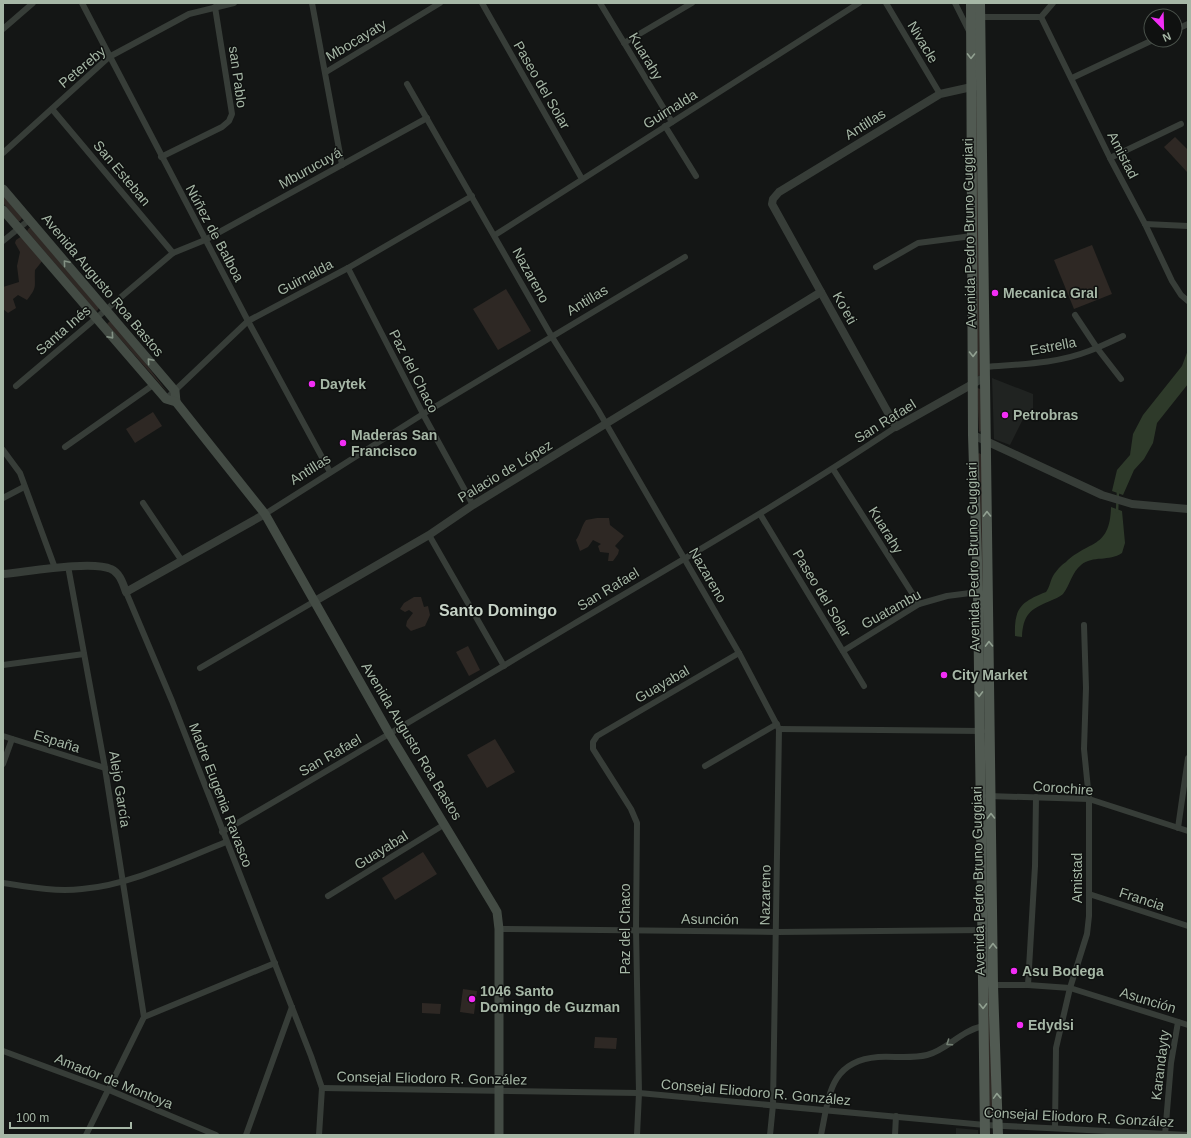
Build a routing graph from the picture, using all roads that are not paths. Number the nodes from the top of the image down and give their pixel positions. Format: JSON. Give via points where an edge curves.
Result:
{"nodes":[{"id":1,"x":33,"y":3,"type":"edge"},
{"id":2,"x":82,"y":3,"type":"edge"},
{"id":3,"x":234,"y":3,"type":"edge"},
{"id":4,"x":312,"y":3,"type":"edge"},
{"id":5,"x":440,"y":3,"type":"edge"},
{"id":6,"x":482,"y":3,"type":"edge"},
{"id":7,"x":600,"y":3,"type":"edge"},
{"id":8,"x":692,"y":3,"type":"edge"},
{"id":9,"x":859,"y":3,"type":"edge"},
{"id":10,"x":886,"y":3,"type":"edge"},
{"id":11,"x":955,"y":3,"type":"edge"},
{"id":12,"x":971,"y":3,"type":"edge"},
{"id":13,"x":980,"y":3,"type":"edge"},
{"id":14,"x":1053,"y":3,"type":"edge"},
{"id":15,"x":215,"y":7,"type":"junction"},
{"id":16,"x":980,"y":17,"type":"junction"},
{"id":17,"x":1041,"y":17,"type":"junction"},
{"id":18,"x":3,"y":29,"type":"edge"},
{"id":19,"x":971,"y":36,"type":"junction"},
{"id":20,"x":624,"y":43,"type":"junction"},
{"id":21,"x":1143,"y":45,"type":"edge"},
{"id":22,"x":109,"y":57,"type":"junction"},
{"id":23,"x":326,"y":72,"type":"junction"},
{"id":24,"x":1072,"y":78,"type":"junction"},
{"id":25,"x":407,"y":84,"type":"dead end"},
{"id":26,"x":976,"y":86,"type":"junction"},
{"id":27,"x":940,"y":94,"type":"junction"},
{"id":28,"x":52,"y":109,"type":"junction"},
{"id":29,"x":427,"y":118,"type":"junction"},
{"id":30,"x":672,"y":122,"type":"junction"},
{"id":31,"x":1181,"y":124,"type":"dead end"},
{"id":32,"x":665,"y":126,"type":"junction"},
{"id":33,"x":3,"y":153,"type":"edge"},
{"id":34,"x":161,"y":157,"type":"junction"},
{"id":35,"x":1110,"y":158,"type":"junction"},
{"id":36,"x":342,"y":164,"type":"junction"},
{"id":37,"x":696,"y":176,"type":"dead end"},
{"id":38,"x":582,"y":179,"type":"junction"},
{"id":39,"x":3,"y":188,"type":"edge"},
{"id":40,"x":472,"y":196,"type":"junction"},
{"id":41,"x":772,"y":202,"type":"joint"},
{"id":42,"x":3,"y":210,"type":"edge"},
{"id":43,"x":29,"y":220,"type":"junction"},
{"id":44,"x":1146,"y":224,"type":"junction"},
{"id":45,"x":1188,"y":226,"type":"edge"},
{"id":46,"x":18,"y":228,"type":"junction"},
{"id":47,"x":495,"y":235,"type":"junction"},
{"id":48,"x":972,"y":236,"type":"junction"},
{"id":49,"x":205,"y":240,"type":"junction"},
{"id":50,"x":3,"y":242,"type":"edge"},
{"id":51,"x":173,"y":254,"type":"junction"},
{"id":52,"x":685,"y":257,"type":"dead end"},
{"id":53,"x":876,"y":267,"type":"dead end"},
{"id":54,"x":348,"y":268,"type":"junction"},
{"id":55,"x":821,"y":292,"type":"junction"},
{"id":56,"x":1188,"y":301,"type":"edge"},
{"id":57,"x":106,"y":310,"type":"junction"},
{"id":58,"x":1075,"y":315,"type":"dead end"},
{"id":59,"x":96,"y":318,"type":"junction"},
{"id":60,"x":248,"y":321,"type":"junction"},
{"id":61,"x":1123,"y":336,"type":"dead end"},
{"id":62,"x":552,"y":337,"type":"junction"},
{"id":63,"x":1097,"y":348,"type":"junction"},
{"id":64,"x":985,"y":372,"type":"junction"},
{"id":65,"x":1121,"y":379,"type":"dead end"},
{"id":66,"x":972,"y":383,"type":"junction"},
{"id":67,"x":153,"y":385,"type":"junction"},
{"id":68,"x":16,"y":386,"type":"dead end"},
{"id":69,"x":176,"y":391,"type":"junction"},
{"id":70,"x":166,"y":399,"type":"junction"},
{"id":71,"x":176,"y":402,"type":"junction"},
{"id":72,"x":423,"y":414,"type":"junction"},
{"id":73,"x":606,"y":425,"type":"junction"},
{"id":74,"x":896,"y":427,"type":"junction"},
{"id":75,"x":973,"y":435,"type":"junction"},
{"id":76,"x":986,"y":440,"type":"junction"},
{"id":77,"x":65,"y":447,"type":"dead end"},
{"id":78,"x":3,"y":450,"type":"edge"},
{"id":79,"x":833,"y":469,"type":"junction"},
{"id":80,"x":330,"y":472,"type":"junction"},
{"id":81,"x":24,"y":487,"type":"junction"},
{"id":82,"x":3,"y":498,"type":"edge"},
{"id":83,"x":142,"y":503,"type":"dead end"},
{"id":84,"x":473,"y":505,"type":"junction"},
{"id":85,"x":1188,"y":509,"type":"edge"},
{"id":86,"x":265,"y":514,"type":"junction"},
{"id":87,"x":760,"y":514,"type":"junction"},
{"id":88,"x":429,"y":535,"type":"junction"},
{"id":89,"x":684,"y":559,"type":"junction"},
{"id":90,"x":182,"y":561,"type":"junction"},
{"id":91,"x":68,"y":566,"type":"junction"},
{"id":92,"x":55,"y":568,"type":"junction"},
{"id":93,"x":3,"y":574,"type":"edge"},
{"id":94,"x":126,"y":592,"type":"junction"},
{"id":95,"x":978,"y":592,"type":"junction"},
{"id":96,"x":315,"y":601,"type":"junction"},
{"id":97,"x":919,"y":604,"type":"junction"},
{"id":98,"x":1084,"y":625,"type":"dead end"},
{"id":99,"x":843,"y":651,"type":"junction"},
{"id":100,"x":739,"y":653,"type":"junction"},
{"id":101,"x":84,"y":654,"type":"junction"},
{"id":102,"x":3,"y":666,"type":"edge"},
{"id":103,"x":504,"y":666,"type":"junction"},
{"id":104,"x":200,"y":668,"type":"dead end"},
{"id":105,"x":864,"y":686,"type":"dead end"},
{"id":106,"x":778,"y":726,"type":"junction"},
{"id":107,"x":979,"y":731,"type":"junction"},
{"id":108,"x":990,"y":731,"type":"junction"},
{"id":109,"x":390,"y":735,"type":"junction"},
{"id":110,"x":3,"y":736,"type":"edge"},
{"id":111,"x":597,"y":736,"type":"joint"},
{"id":112,"x":12,"y":739,"type":"junction"},
{"id":113,"x":1188,"y":758,"type":"edge"},
{"id":114,"x":3,"y":764,"type":"edge"},
{"id":115,"x":705,"y":766,"type":"dead end"},
{"id":116,"x":105,"y":768,"type":"junction"},
{"id":117,"x":980,"y":796,"type":"junction"},
{"id":118,"x":991,"y":796,"type":"junction"},
{"id":119,"x":1036,"y":797,"type":"junction"},
{"id":120,"x":1089,"y":799,"type":"junction"},
{"id":121,"x":445,"y":824,"type":"junction"},
{"id":122,"x":1178,"y":828,"type":"junction"},
{"id":123,"x":1188,"y":831,"type":"edge"},
{"id":124,"x":222,"y":832,"type":"junction"},
{"id":125,"x":226,"y":842,"type":"junction"},
{"id":126,"x":123,"y":882,"type":"junction"},
{"id":127,"x":3,"y":883,"type":"edge"},
{"id":128,"x":1089,"y":894,"type":"junction"},
{"id":129,"x":328,"y":896,"type":"dead end"},
{"id":130,"x":1188,"y":926,"type":"edge"},
{"id":131,"x":499,"y":929,"type":"junction"},
{"id":132,"x":636,"y":929,"type":"junction"},
{"id":133,"x":982,"y":930,"type":"junction"},
{"id":134,"x":992,"y":930,"type":"junction"},
{"id":135,"x":777,"y":932,"type":"junction"},
{"id":136,"x":275,"y":963,"type":"junction"},
{"id":137,"x":982,"y":985,"type":"junction"},
{"id":138,"x":993,"y":985,"type":"junction"},
{"id":139,"x":1028,"y":985,"type":"junction"},
{"id":140,"x":1070,"y":988,"type":"junction"},
{"id":141,"x":292,"y":1007,"type":"junction"},
{"id":142,"x":144,"y":1017,"type":"junction"},
{"id":143,"x":1178,"y":1022,"type":"junction"},
{"id":144,"x":1188,"y":1025,"type":"edge"},
{"id":145,"x":983,"y":1026,"type":"junction"},
{"id":146,"x":3,"y":1051,"type":"edge"},
{"id":147,"x":322,"y":1088,"type":"junction"},
{"id":148,"x":109,"y":1090,"type":"junction"},
{"id":149,"x":499,"y":1091,"type":"junction"},
{"id":150,"x":639,"y":1093,"type":"junction"},
{"id":151,"x":773,"y":1105,"type":"junction"},
{"id":152,"x":826,"y":1110,"type":"junction"},
{"id":153,"x":896,"y":1116,"type":"junction"},
{"id":154,"x":1055,"y":1127,"type":"junction"},
{"id":155,"x":985,"y":1130,"type":"edge"},
{"id":156,"x":998,"y":1130,"type":"edge"},
{"id":157,"x":86,"y":1135,"type":"edge"},
{"id":158,"x":216,"y":1135,"type":"edge"},
{"id":159,"x":246,"y":1135,"type":"edge"},
{"id":160,"x":320,"y":1135,"type":"edge"},
{"id":161,"x":499,"y":1135,"type":"edge"},
{"id":162,"x":637,"y":1135,"type":"edge"},
{"id":163,"x":770,"y":1135,"type":"edge"},
{"id":164,"x":821,"y":1135,"type":"edge"},
{"id":165,"x":895,"y":1135,"type":"edge"},
{"id":166,"x":1165,"y":1135,"type":"edge"},
{"id":167,"x":1188,"y":1135,"type":"edge"}],
"edges":[{"from":1,"to":18,"type":"street"},
{"from":2,"to":22,"type":"street","name":"Núñez de Balboa"},
{"from":3,"to":15,"type":"street","name":"Petereby"},
{"from":4,"to":23,"type":"street"},
{"from":5,"to":23,"type":"street","name":"Mbocayaty"},
{"from":6,"to":38,"type":"street","name":"Paseo del Solar"},
{"from":7,"to":20,"type":"street","name":"Kuarahy"},
{"from":8,"to":20,"type":"street"},
{"from":9,"to":30,"type":"street","name":"Guirnalda"},
{"from":10,"to":27,"type":"street","name":"Nivacle"},
{"from":11,"to":19,"type":"street"},
{"from":12,"to":19,"type":"main road","name":"Avenida Pedro Bruno Guggiari"},
{"from":13,"to":16,"type":"main road","name":"Avenida Pedro Bruno Guggiari"},
{"from":14,"to":17,"type":"street"},
{"from":15,"to":22,"type":"street","name":"Petereby","via":[[188,14]]},
{"from":15,"to":34,"type":"street","name":"san Pablo","via":[[232,114],[222,128]]},
{"from":16,"to":17,"type":"street"},
{"from":16,"to":26,"type":"main road","name":"Avenida Pedro Bruno Guggiari"},
{"from":17,"to":24,"type":"street","name":"Amistad"},
{"from":19,"to":26,"type":"main road","name":"Avenida Pedro Bruno Guggiari","one_way":true},
{"from":20,"to":30,"type":"street","name":"Kuarahy"},
{"from":21,"to":24,"type":"street"},
{"from":22,"to":28,"type":"street","name":"Petereby"},
{"from":22,"to":34,"type":"street","name":"Núñez de Balboa"},
{"from":23,"to":36,"type":"street"},
{"from":24,"to":35,"type":"street","name":"Amistad"},
{"from":25,"to":29,"type":"street","name":"Nazareno"},
{"from":26,"to":27,"type":"street","name":"Antillas"},
{"from":26,"to":48,"type":"main road","name":"Avenida Pedro Bruno Guggiari"},
{"from":26,"to":64,"type":"main road","name":"Avenida Pedro Bruno Guggiari"},
{"from":27,"to":41,"type":"street","name":"Antillas","via":[[779,192]]},
{"from":28,"to":33,"type":"street","name":"Petereby"},
{"from":28,"to":51,"type":"street","name":"San Esteban"},
{"from":29,"to":36,"type":"street","name":"Mburucuyá"},
{"from":29,"to":40,"type":"street","name":"Nazareno"},
{"from":30,"to":32,"type":"street","name":"Guirnalda"},
{"from":31,"to":35,"type":"street"},
{"from":32,"to":37,"type":"street"},
{"from":32,"to":38,"type":"street","name":"Guirnalda"},
{"from":34,"to":49,"type":"street","name":"Núñez de Balboa"},
{"from":35,"to":44,"type":"street","name":"Amistad"},
{"from":36,"to":49,"type":"street","name":"Mburucuyá"},
{"from":38,"to":47,"type":"street","name":"Guirnalda"},
{"from":39,"to":43,"type":"main road","name":"Avenida Augusto Roa Bastos"},
{"from":40,"to":47,"type":"street","name":"Nazareno"},
{"from":40,"to":54,"type":"street","name":"Guirnalda"},
{"from":41,"to":55,"type":"street","name":"Ko'eti","via":[[779,220]]},
{"from":42,"to":46,"type":"main road","name":"Avenida Augusto Roa Bastos"},
{"from":43,"to":46,"type":"street"},
{"from":57,"to":43,"type":"main road","name":"Avenida Augusto Roa Bastos","one_way":true},
{"from":44,"to":45,"type":"street"},
{"from":44,"to":56,"type":"street","name":"Amistad","via":[[1172,281]]},
{"from":46,"to":50,"type":"street"},
{"from":46,"to":59,"type":"main road","name":"Avenida Augusto Roa Bastos"},
{"from":47,"to":62,"type":"street","name":"Nazareno"},
{"from":48,"to":53,"type":"street","via":[[918,243]]},
{"from":48,"to":66,"type":"main road","name":"Avenida Pedro Bruno Guggiari","one_way":true},
{"from":49,"to":51,"type":"street","name":"Santa Inés"},
{"from":49,"to":60,"type":"street","name":"Núñez de Balboa"},
{"from":51,"to":57,"type":"street","name":"Santa Inés"},
{"from":52,"to":62,"type":"street","name":"Antillas"},
{"from":54,"to":60,"type":"street","name":"Guirnalda"},
{"from":54,"to":72,"type":"street","name":"Paz del Chaco"},
{"from":55,"to":73,"type":"street","name":"Palacio de López"},
{"from":55,"to":74,"type":"street","name":"Ko'eti"},
{"from":57,"to":59,"type":"street","name":"Santa Inés"},
{"from":69,"to":57,"type":"main road","name":"Avenida Augusto Roa Bastos","one_way":true},
{"from":58,"to":63,"type":"street"},
{"from":59,"to":67,"type":"main road","name":"Avenida Augusto Roa Bastos","one_way":true},
{"from":59,"to":68,"type":"street","name":"Santa Inés"},
{"from":60,"to":69,"type":"street","name":"Guirnalda"},
{"from":60,"to":80,"type":"street","name":"Núñez de Balboa"},
{"from":61,"to":63,"type":"street","name":"Estrella"},
{"from":62,"to":72,"type":"street","name":"Antillas"},
{"from":62,"to":73,"type":"street","name":"Nazareno"},
{"from":63,"to":64,"type":"street","name":"Estrella","via":[[1068,358]]},
{"from":63,"to":65,"type":"street"},
{"from":64,"to":66,"type":"street","name":"San Rafael"},
{"from":64,"to":76,"type":"main road","name":"Avenida Pedro Bruno Guggiari"},
{"from":66,"to":74,"type":"street","name":"San Rafael"},
{"from":66,"to":75,"type":"main road","name":"Avenida Pedro Bruno Guggiari"},
{"from":67,"to":70,"type":"main road","name":"Avenida Augusto Roa Bastos"},
{"from":67,"to":77,"type":"street"},
{"from":69,"to":70,"type":"street","name":"Guirnalda"},
{"from":69,"to":71,"type":"main road"},
{"from":70,"to":71,"type":"main road"},
{"from":71,"to":86,"type":"main road","name":"Avenida Augusto Roa Bastos"},
{"from":72,"to":80,"type":"street","name":"Antillas"},
{"from":72,"to":84,"type":"street","name":"Paz del Chaco"},
{"from":73,"to":84,"type":"street","name":"Palacio de López"},
{"from":73,"to":89,"type":"street","name":"Nazareno"},
{"from":74,"to":79,"type":"street","name":"San Rafael"},
{"from":75,"to":76,"type":"street"},
{"from":75,"to":95,"type":"main road","name":"Avenida Pedro Bruno Guggiari"},
{"from":76,"to":85,"type":"street","via":[[1102,495],[1132,504]]},
{"from":108,"to":76,"type":"main road","name":"Avenida Pedro Bruno Guggiari","one_way":true},
{"from":78,"to":81,"type":"street","via":[[20,473]]},
{"from":79,"to":87,"type":"street","name":"San Rafael"},
{"from":79,"to":97,"type":"street","name":"Kuarahy"},
{"from":80,"to":86,"type":"street","name":"Antillas"},
{"from":81,"to":82,"type":"street"},
{"from":81,"to":92,"type":"street"},
{"from":83,"to":90,"type":"street"},
{"from":84,"to":88,"type":"street","name":"Palacio de López"},
{"from":86,"to":90,"type":"street","name":"Antillas"},
{"from":86,"to":96,"type":"main road","name":"Avenida Augusto Roa Bastos"},
{"from":87,"to":89,"type":"street","name":"San Rafael"},
{"from":87,"to":99,"type":"street","name":"Paseo del Solar"},
{"from":88,"to":96,"type":"street","name":"Palacio de López"},
{"from":88,"to":103,"type":"street"},
{"from":89,"to":100,"type":"street","name":"Nazareno"},
{"from":89,"to":103,"type":"street","name":"San Rafael"},
{"from":90,"to":94,"type":"street","name":"Antillas"},
{"from":91,"to":92,"type":"street"},
{"from":91,"to":94,"type":"street","via":[[112,569],[119,575]]},
{"from":91,"to":101,"type":"street","name":"Alejo García"},
{"from":92,"to":93,"type":"street"},
{"from":94,"to":124,"type":"street","name":"Madre Eugenia Ravasco"},
{"from":95,"to":97,"type":"street","name":"Guatambu","via":[[947,596]]},
{"from":95,"to":107,"type":"main road","name":"Avenida Pedro Bruno Guggiari","one_way":true},
{"from":96,"to":104,"type":"street","name":"Palacio de López"},
{"from":96,"to":109,"type":"main road","name":"Avenida Augusto Roa Bastos"},
{"from":97,"to":99,"type":"street","name":"Guatambu"},
{"from":98,"to":120,"type":"street","name":"Amistad","via":[[1084,749]]},
{"from":99,"to":105,"type":"street","name":"Paseo del Solar"},
{"from":100,"to":106,"type":"street","name":"Nazareno"},
{"from":100,"to":111,"type":"street","name":"Guayabal"},
{"from":101,"to":102,"type":"street"},
{"from":101,"to":116,"type":"street","name":"Alejo García"},
{"from":103,"to":109,"type":"street","name":"San Rafael"},
{"from":106,"to":107,"type":"street"},
{"from":106,"to":115,"type":"street"},
{"from":106,"to":135,"type":"street","name":"Nazareno"},
{"from":107,"to":108,"type":"street"},
{"from":107,"to":117,"type":"main road","name":"Avenida Pedro Bruno Guggiari"},
{"from":108,"to":118,"type":"main road","name":"Avenida Pedro Bruno Guggiari"},
{"from":109,"to":121,"type":"main road","name":"Avenida Augusto Roa Bastos"},
{"from":109,"to":124,"type":"street","name":"San Rafael"},
{"from":110,"to":112,"type":"street","name":"España"},
{"from":111,"to":132,"type":"street","name":"Paz del Chaco","via":[[593,742],[593,749],[637,823]]},
{"from":112,"to":114,"type":"street"},
{"from":112,"to":116,"type":"street","name":"España"},
{"from":113,"to":122,"type":"street"},
{"from":116,"to":126,"type":"street","name":"Alejo García"},
{"from":117,"to":118,"type":"street","name":"Corochire"},
{"from":117,"to":133,"type":"main road","name":"Avenida Pedro Bruno Guggiari"},
{"from":118,"to":119,"type":"street","name":"Corochire"},
{"from":134,"to":118,"type":"main road","name":"Avenida Pedro Bruno Guggiari","one_way":true},
{"from":119,"to":120,"type":"street","name":"Corochire"},
{"from":119,"to":139,"type":"street"},
{"from":120,"to":122,"type":"street","name":"Corochire"},
{"from":120,"to":128,"type":"street","name":"Amistad"},
{"from":121,"to":129,"type":"street","name":"Guayabal"},
{"from":121,"to":131,"type":"main road","name":"Avenida Augusto Roa Bastos","via":[[497,912]]},
{"from":122,"to":123,"type":"street","name":"Corochire"},
{"from":124,"to":125,"type":"street","name":"Madre Eugenia Ravasco"},
{"from":125,"to":126,"type":"street"},
{"from":125,"to":136,"type":"street","name":"Madre Eugenia Ravasco"},
{"from":126,"to":127,"type":"street","via":[[100,887],[61,890]]},
{"from":126,"to":142,"type":"street","name":"Alejo García"},
{"from":128,"to":130,"type":"street","name":"Francia"},
{"from":128,"to":140,"type":"street","name":"Amistad","via":[[1087,934]]},
{"from":131,"to":132,"type":"street","name":"Asunción"},
{"from":131,"to":149,"type":"main road","name":"Avenida Augusto Roa Bastos"},
{"from":132,"to":135,"type":"street","name":"Asunción"},
{"from":132,"to":150,"type":"street","name":"Paz del Chaco"},
{"from":133,"to":134,"type":"street","name":"Asunción"},
{"from":133,"to":135,"type":"street","name":"Asunción"},
{"from":133,"to":137,"type":"main road","name":"Avenida Pedro Bruno Guggiari"},
{"from":138,"to":134,"type":"main road","name":"Avenida Pedro Bruno Guggiari","one_way":true},
{"from":135,"to":151,"type":"street","name":"Nazareno"},
{"from":136,"to":141,"type":"street","name":"Madre Eugenia Ravasco"},
{"from":136,"to":142,"type":"street"},
{"from":137,"to":138,"type":"street","name":"Asunción"},
{"from":137,"to":145,"type":"main road","name":"Avenida Pedro Bruno Guggiari","one_way":true},
{"from":138,"to":139,"type":"street","name":"Asunción"},
{"from":156,"to":138,"type":"main road","name":"Avenida Pedro Bruno Guggiari","one_way":true},
{"from":139,"to":140,"type":"street","name":"Asunción"},
{"from":140,"to":143,"type":"street","name":"Asunción"},
{"from":140,"to":154,"type":"street","name":"Amistad","via":[[1056,1048]]},
{"from":141,"to":147,"type":"street","name":"Madre Eugenia Ravasco"},
{"from":141,"to":159,"type":"street"},
{"from":142,"to":148,"type":"street"},
{"from":143,"to":144,"type":"street","name":"Asunción"},
{"from":143,"to":166,"type":"street","name":"Karandayty","via":[[1171,1063]]},
{"from":145,"to":152,"type":"street","one_way":true,"via":[[962,1033],[927,1055],[877,1057],[856,1063],[836,1078]]},
{"from":145,"to":155,"type":"main road","name":"Avenida Pedro Bruno Guggiari"},
{"from":146,"to":148,"type":"street","name":"Amador de Montoya"},
{"from":147,"to":149,"type":"street","name":"Consejal Eliodoro R. González"},
{"from":147,"to":160,"type":"street"},
{"from":148,"to":157,"type":"street"},
{"from":148,"to":158,"type":"street","name":"Amador de Montoya"},
{"from":149,"to":150,"type":"street","name":"Consejal Eliodoro R. González"},
{"from":149,"to":161,"type":"main road","name":"Avenida Augusto Roa Bastos"},
{"from":150,"to":151,"type":"street","name":"Consejal Eliodoro R. González"},
{"from":150,"to":162,"type":"street","name":"Paz del Chaco"},
{"from":151,"to":152,"type":"street","name":"Consejal Eliodoro R. González"},
{"from":151,"to":163,"type":"street","name":"Nazareno"},
{"from":152,"to":153,"type":"street","name":"Consejal Eliodoro R. González"},
{"from":152,"to":164,"type":"street"},
{"from":153,"to":155,"type":"street","name":"Consejal Eliodoro R. González"},
{"from":153,"to":165,"type":"street"},
{"from":154,"to":156,"type":"street","name":"Consejal Eliodoro R. González"},
{"from":154,"to":166,"type":"street","name":"Consejal Eliodoro R. González"},
{"from":155,"to":156,"type":"street","name":"Consejal Eliodoro R. González"},
{"from":166,"to":167,"type":"street","name":"Consejal Eliodoro R. González"}]}
